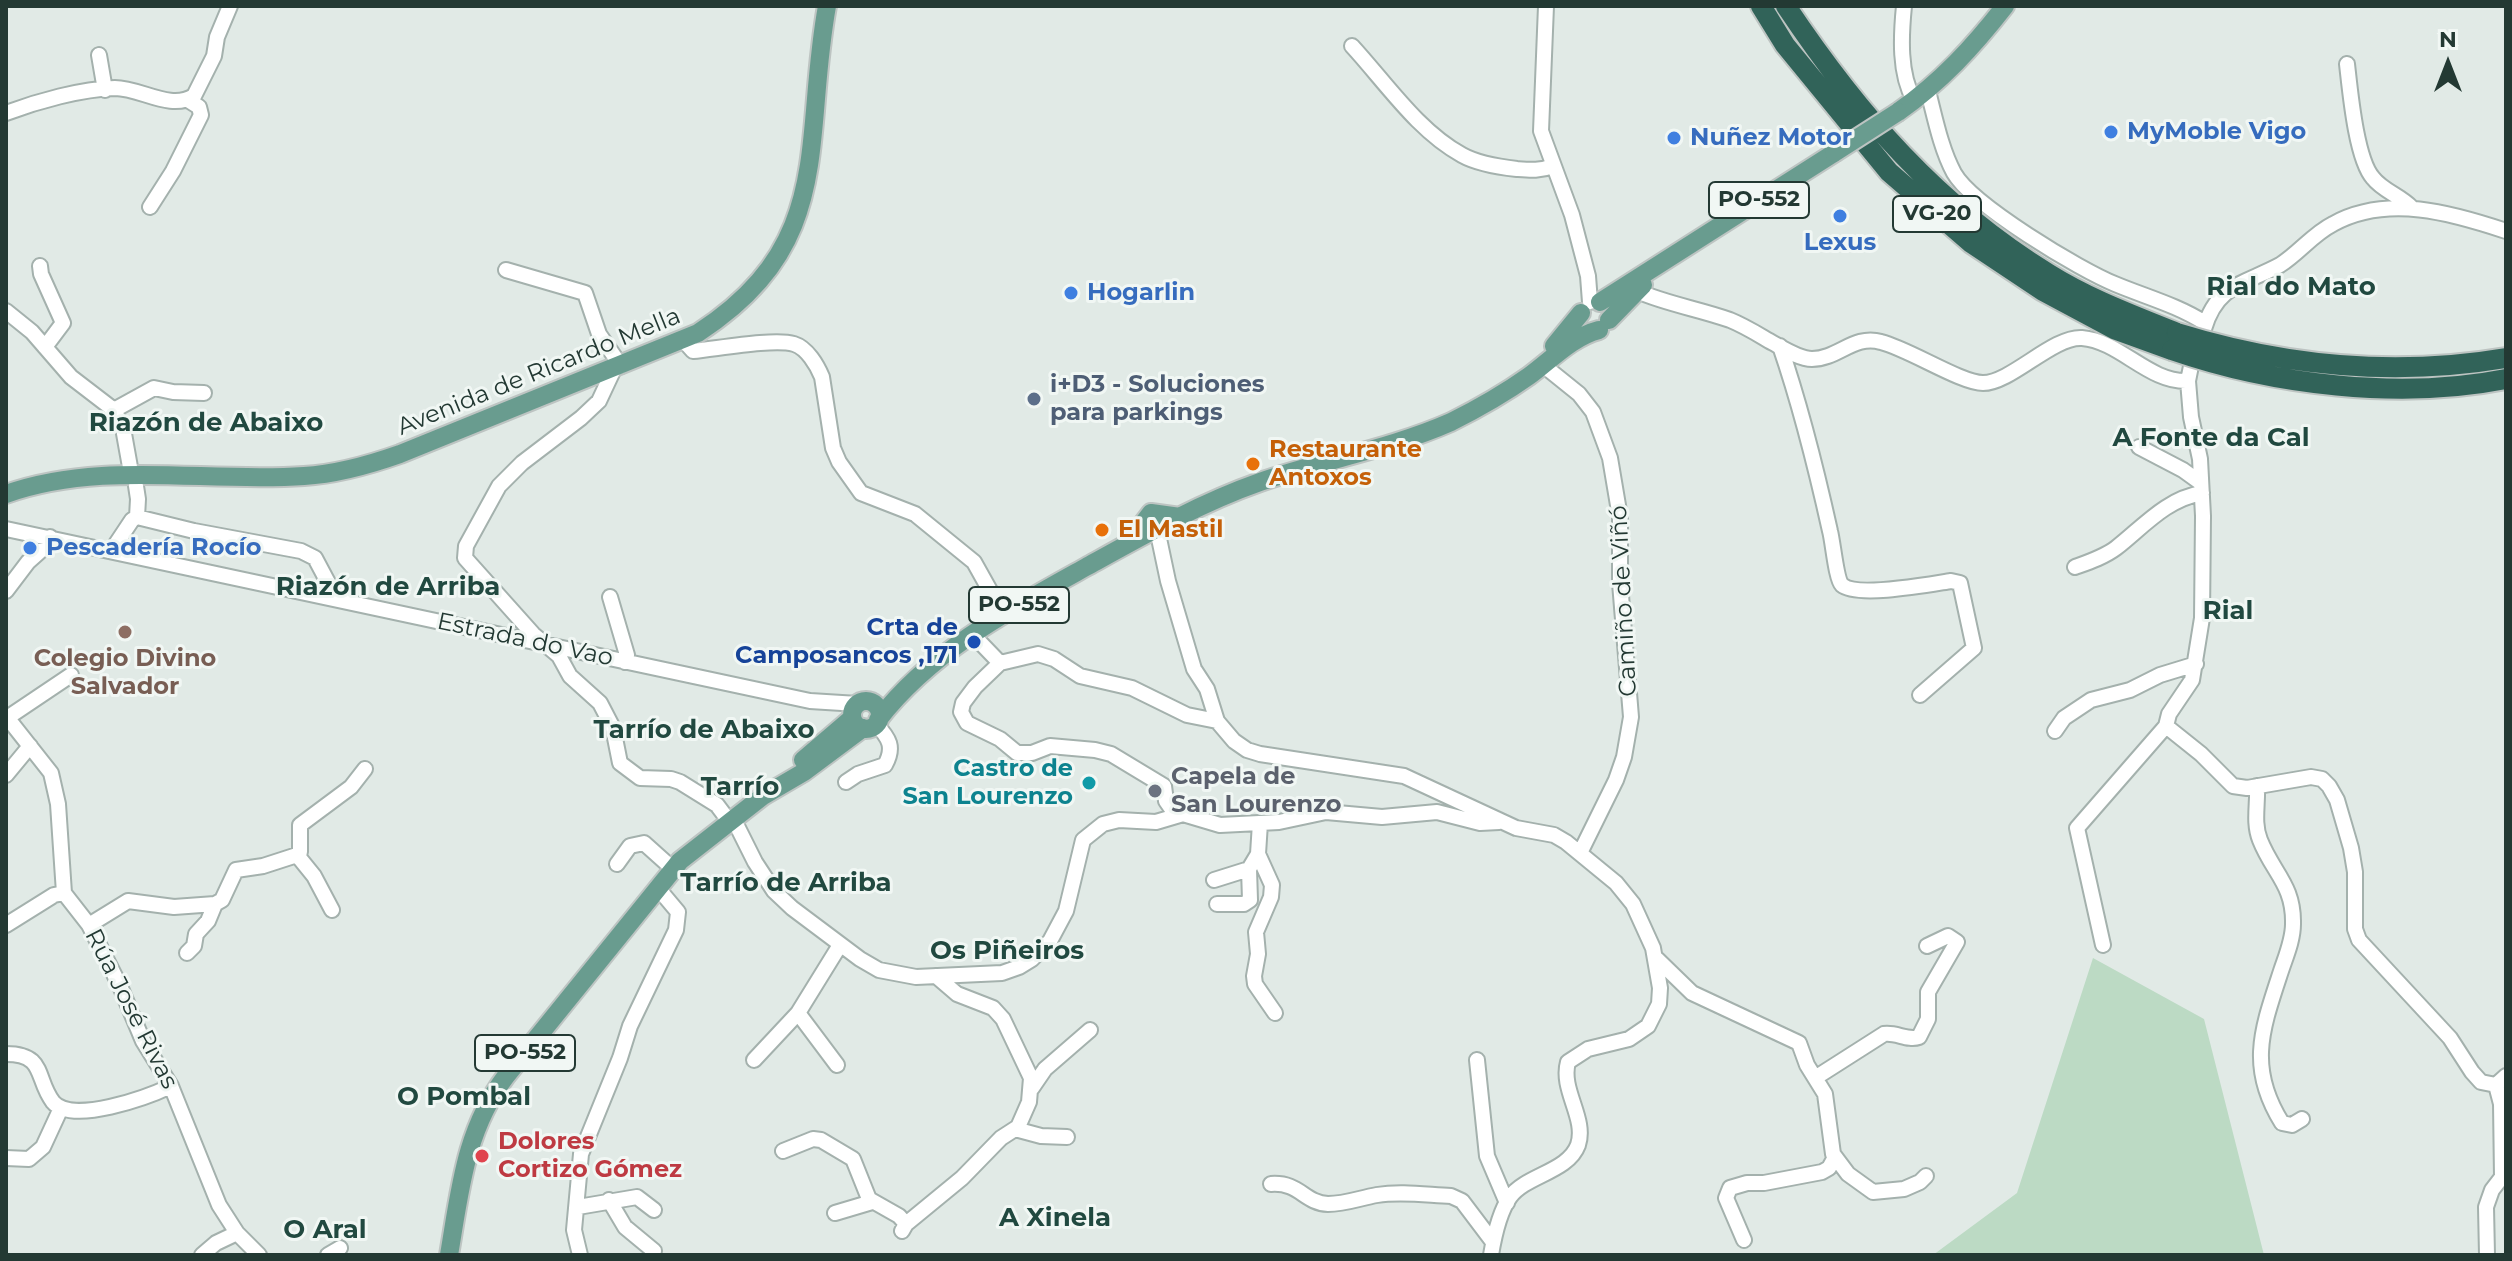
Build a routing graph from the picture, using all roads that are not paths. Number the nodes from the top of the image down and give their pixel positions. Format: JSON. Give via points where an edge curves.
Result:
{"nodes":[{"id":1,"x":230,"y":6,"type":"edge"},
{"id":2,"x":827,"y":6,"type":"edge"},
{"id":3,"x":838,"y":6,"type":"edge"},
{"id":4,"x":1546,"y":6,"type":"edge"},
{"id":5,"x":1748,"y":6,"type":"edge"},
{"id":6,"x":1761,"y":6,"type":"edge"},
{"id":7,"x":1786,"y":6,"type":"edge"},
{"id":8,"x":1796,"y":6,"type":"edge"},
{"id":9,"x":1904,"y":6,"type":"edge"},
{"id":10,"x":2005,"y":6,"type":"edge"},
{"id":11,"x":1785,"y":45,"type":"junction"},
{"id":12,"x":1352,"y":46,"type":"dead end"},
{"id":13,"x":99,"y":55,"type":"dead end"},
{"id":14,"x":2347,"y":64,"type":"dead end"},
{"id":15,"x":1826,"y":66,"type":"junction"},
{"id":16,"x":820,"y":76,"type":"junction"},
{"id":17,"x":105,"y":90,"type":"junction"},
{"id":18,"x":1921,"y":96,"type":"junction"},
{"id":19,"x":188,"y":100,"type":"junction"},
{"id":20,"x":6,"y":113,"type":"edge"},
{"id":21,"x":1553,"y":166,"type":"junction"},
{"id":22,"x":150,"y":207,"type":"dead end"},
{"id":23,"x":2412,"y":208,"type":"junction"},
{"id":24,"x":2506,"y":231,"type":"edge"},
{"id":25,"x":1684,"y":249,"type":"junction"},
{"id":26,"x":40,"y":266,"type":"dead end"},
{"id":27,"x":506,"y":270,"type":"dead end"},
{"id":28,"x":1640,"y":293,"type":"junction"},
{"id":29,"x":1591,"y":306,"type":"junction"},
{"id":30,"x":6,"y":311,"type":"edge"},
{"id":31,"x":1604,"y":325,"type":"junction"},
{"id":32,"x":684,"y":341,"type":"junction"},
{"id":33,"x":2174,"y":341,"type":"junction"},
{"id":34,"x":1780,"y":346,"type":"junction"},
{"id":35,"x":45,"y":347,"type":"junction"},
{"id":36,"x":2506,"y":358,"type":"edge"},
{"id":37,"x":1543,"y":365,"type":"junction"},
{"id":38,"x":617,"y":367,"type":"junction"},
{"id":39,"x":2506,"y":379,"type":"edge"},
{"id":40,"x":1505,"y":390,"type":"junction"},
{"id":41,"x":204,"y":393,"type":"dead end"},
{"id":42,"x":114,"y":410,"type":"junction"},
{"id":43,"x":2139,"y":447,"type":"dead end"},
{"id":44,"x":128,"y":467,"type":"junction"},
{"id":45,"x":245,"y":475,"type":"junction"},
{"id":46,"x":184,"y":476,"type":"junction"},
{"id":47,"x":65,"y":478,"type":"junction"},
{"id":48,"x":2202,"y":488,"type":"junction"},
{"id":49,"x":6,"y":492,"type":"edge"},
{"id":50,"x":137,"y":517,"type":"junction"},
{"id":51,"x":1154,"y":521,"type":"junction"},
{"id":52,"x":6,"y":529,"type":"edge"},
{"id":53,"x":50,"y":537,"type":"junction"},
{"id":54,"x":112,"y":550,"type":"junction"},
{"id":55,"x":2075,"y":567,"type":"dead end"},
{"id":56,"x":6,"y":591,"type":"edge"},
{"id":57,"x":610,"y":597,"type":"dead end"},
{"id":58,"x":331,"y":598,"type":"junction"},
{"id":59,"x":1000,"y":616,"type":"junction"},
{"id":60,"x":973,"y":635,"type":"junction"},
{"id":61,"x":543,"y":644,"type":"junction"},
{"id":62,"x":625,"y":662,"type":"junction"},
{"id":63,"x":1000,"y":663,"type":"junction"},
{"id":64,"x":2196,"y":664,"type":"junction"},
{"id":65,"x":71,"y":675,"type":"dead end"},
{"id":66,"x":1920,"y":695,"type":"dead end"},
{"id":67,"x":810,"y":701,"type":"junction"},
{"id":68,"x":860,"y":715,"type":"junction"},
{"id":69,"x":7,"y":717,"type":"edge"},
{"id":70,"x":1217,"y":721,"type":"junction"},
{"id":71,"x":2166,"y":726,"type":"junction"},
{"id":72,"x":2055,"y":731,"type":"dead end"},
{"id":73,"x":30,"y":746,"type":"junction"},
{"id":74,"x":365,"y":769,"type":"dead end"},
{"id":75,"x":6,"y":775,"type":"edge"},
{"id":76,"x":846,"y":782,"type":"dead end"},
{"id":77,"x":2257,"y":786,"type":"junction"},
{"id":78,"x":763,"y":796,"type":"junction"},
{"id":79,"x":1175,"y":814,"type":"junction"},
{"id":80,"x":731,"y":819,"type":"junction"},
{"id":81,"x":1503,"y":822,"type":"junction"},
{"id":82,"x":1260,"y":823,"type":"junction"},
{"id":83,"x":1580,"y":853,"type":"junction"},
{"id":84,"x":1258,"y":854,"type":"junction"},
{"id":85,"x":297,"y":855,"type":"junction"},
{"id":86,"x":617,"y":864,"type":"dead end"},
{"id":87,"x":673,"y":869,"type":"junction"},
{"id":88,"x":1249,"y":869,"type":"junction"},
{"id":89,"x":1214,"y":880,"type":"dead end"},
{"id":90,"x":657,"y":887,"type":"junction"},
{"id":91,"x":64,"y":893,"type":"junction"},
{"id":92,"x":215,"y":904,"type":"junction"},
{"id":93,"x":1217,"y":904,"type":"dead end"},
{"id":94,"x":332,"y":910,"type":"dead end"},
{"id":95,"x":6,"y":925,"type":"edge"},
{"id":96,"x":89,"y":925,"type":"junction"},
{"id":97,"x":840,"y":945,"type":"junction"},
{"id":98,"x":2103,"y":945,"type":"dead end"},
{"id":99,"x":1927,"y":946,"type":"dead end"},
{"id":100,"x":187,"y":953,"type":"dead end"},
{"id":101,"x":1657,"y":959,"type":"junction"},
{"id":102,"x":936,"y":976,"type":"junction"},
{"id":103,"x":798,"y":1013,"type":"junction"},
{"id":104,"x":1275,"y":1013,"type":"dead end"},
{"id":105,"x":1090,"y":1030,"type":"dead end"},
{"id":106,"x":6,"y":1054,"type":"edge"},
{"id":107,"x":754,"y":1060,"type":"dead end"},
{"id":108,"x":1477,"y":1060,"type":"dead end"},
{"id":109,"x":837,"y":1065,"type":"dead end"},
{"id":110,"x":1815,"y":1078,"type":"junction"},
{"id":111,"x":2501,"y":1081,"type":"edge"},
{"id":112,"x":171,"y":1086,"type":"junction"},
{"id":113,"x":1032,"y":1088,"type":"junction"},
{"id":114,"x":61,"y":1108,"type":"junction"},
{"id":115,"x":2302,"y":1119,"type":"dead end"},
{"id":116,"x":1015,"y":1129,"type":"junction"},
{"id":117,"x":1067,"y":1137,"type":"dead end"},
{"id":118,"x":783,"y":1151,"type":"dead end"},
{"id":119,"x":1835,"y":1157,"type":"junction"},
{"id":120,"x":6,"y":1158,"type":"edge"},
{"id":121,"x":1926,"y":1176,"type":"dead end"},
{"id":122,"x":1271,"y":1184,"type":"dead end"},
{"id":123,"x":609,"y":1200,"type":"junction"},
{"id":124,"x":872,"y":1202,"type":"junction"},
{"id":125,"x":1507,"y":1203,"type":"junction"},
{"id":126,"x":578,"y":1207,"type":"junction"},
{"id":127,"x":654,"y":1210,"type":"dead end"},
{"id":128,"x":835,"y":1213,"type":"dead end"},
{"id":129,"x":237,"y":1233,"type":"junction"},
{"id":130,"x":1744,"y":1240,"type":"dead end"},
{"id":131,"x":1492,"y":1249,"type":"edge"},
{"id":132,"x":654,"y":1251,"type":"dead end"},
{"id":133,"x":202,"y":1255,"type":"edge"},
{"id":134,"x":259,"y":1255,"type":"edge"},
{"id":135,"x":449,"y":1255,"type":"edge"},
{"id":136,"x":580,"y":1255,"type":"edge"},
{"id":137,"x":2487,"y":1255,"type":"edge"}],
"edges":[{"from":1,"to":19,"type":"street","via":[[214,56]]},
{"from":2,"to":16,"type":"main road","name":"Avenida de Ricardo Mella"},
{"from":3,"to":16,"type":"main road","name":"Avenida de Ricardo Mella"},
{"from":4,"to":21,"type":"street","via":[[1541,118]]},
{"from":5,"to":11,"type":"highway"},
{"from":6,"to":11,"type":"highway","number":"VG-20"},
{"from":7,"to":15,"type":"highway","number":"VG-20"},
{"from":8,"to":15,"type":"highway","via":[[1823,50]]},
{"from":9,"to":18,"type":"street","via":[[1907,89]]},
{"from":10,"to":18,"type":"main road","number":"PO-552"},
{"from":11,"to":33,"type":"highway","number":"VG-20","via":[[1889,172],[1971,243],[2043,291],[2114,329]]},
{"from":12,"to":21,"type":"street","via":[[1426,128],[1460,154],[1507,168]]},
{"from":13,"to":17,"type":"street"},
{"from":14,"to":23,"type":"street","via":[[2365,165],[2374,180]]},
{"from":15,"to":33,"type":"highway","number":"VG-20","via":[[1915,170],[1978,225],[2050,274]]},
{"from":16,"to":32,"type":"main road","name":"Avenida de Ricardo Mella","via":[[804,195],[785,244],[740,303]]},
{"from":17,"to":19,"type":"street"},
{"from":17,"to":20,"type":"street"},
{"from":18,"to":23,"type":"street","via":[[1954,173],[1969,192],[2084,269],[2179,307],[2204,326],[2229,289],[2279,265],[2336,222]]},
{"from":18,"to":25,"type":"main road","number":"PO-552","bridge":true},
{"from":19,"to":22,"type":"street","via":[[201,115]]},
{"from":21,"to":29,"type":"street","via":[[1578,237]]},
{"from":23,"to":24,"type":"street"},
{"from":25,"to":28,"type":"main road","number":"PO-552"},
{"from":25,"to":29,"type":"main road","number":"PO-552"},
{"from":26,"to":35,"type":"street","via":[[63,323]]},
{"from":27,"to":38,"type":"street","via":[[585,293]]},
{"from":28,"to":31,"type":"main road","number":"PO-552"},
{"from":28,"to":34,"type":"street","via":[[1732,321]]},
{"from":29,"to":31,"type":"main road","via":[[1609,311]]},
{"from":29,"to":31,"type":"main road","via":[[1585,326]]},
{"from":29,"to":40,"type":"main road","number":"PO-552"},
{"from":30,"to":35,"type":"street"},
{"from":31,"to":37,"type":"main road","number":"PO-552","via":[[1584,333]]},
{"from":32,"to":38,"type":"main road","name":"Avenida de Ricardo Mella"},
{"from":32,"to":59,"type":"street","via":[[693,351],[783,342],[801,347],[819,368],[833,448],[855,485],[869,498],[915,514],[974,562]]},
{"from":33,"to":36,"type":"highway","number":"VG-20","bridge":true,"via":[[2278,359],[2395,368]]},
{"from":33,"to":39,"type":"highway","number":"VG-20","bridge":true,"via":[[2244,371],[2334,385],[2447,387]]},
{"from":34,"to":48,"type":"street","via":[[1813,359],[1862,340],[1878,341],[1982,383],[2067,340],[2097,342],[2167,378],[2189,374]]},
{"from":34,"to":66,"type":"street","via":[[1806,430],[1839,581],[1851,588],[1893,590],[1960,583],[1974,648]]},
{"from":35,"to":42,"type":"street","via":[[71,377]]},
{"from":37,"to":40,"type":"main road","number":"PO-552"},
{"from":37,"to":83,"type":"street","name":"Camiño de Viñó","via":[[1593,412],[1610,458],[1620,517],[1631,717],[1616,780]]},
{"from":38,"to":45,"type":"main road","name":"Avenida de Ricardo Mella","via":[[359,467],[304,476]]},
{"from":38,"to":61,"type":"street","via":[[599,401],[499,486],[466,546],[466,561]]},
{"from":40,"to":51,"type":"main road","number":"PO-552","via":[[1431,431],[1259,483],[1180,517]]},
{"from":41,"to":42,"type":"street","via":[[154,388]]},
{"from":42,"to":44,"type":"street","via":[[123,428]]},
{"from":43,"to":48,"type":"street","via":[[2183,470]]},
{"from":44,"to":45,"type":"main road","name":"Avenida de Ricardo Mella"},
{"from":44,"to":46,"type":"main road"},
{"from":44,"to":47,"type":"main road"},
{"from":44,"to":49,"type":"main road","name":"Avenida de Ricardo Mella","via":[[67,470]]},
{"from":44,"to":50,"type":"street","via":[[138,499]]},
{"from":45,"to":46,"type":"main road","name":"Avenida de Ricardo Mella"},
{"from":46,"to":47,"type":"main road","name":"Avenida de Ricardo Mella"},
{"from":47,"to":49,"type":"main road","name":"Avenida de Ricardo Mella"},
{"from":48,"to":55,"type":"street","via":[[2143,522],[2115,548]]},
{"from":48,"to":64,"type":"street","via":[[2203,602]]},
{"from":50,"to":54,"type":"street"},
{"from":50,"to":58,"type":"street","via":[[301,551],[315,558]]},
{"from":51,"to":59,"type":"main road","number":"PO-552","via":[[1128,544]]},
{"from":51,"to":70,"type":"street","via":[[1194,669]]},
{"from":52,"to":53,"type":"street","name":"Estrada do Vao"},
{"from":53,"to":54,"type":"street","name":"Estrada do Vao"},
{"from":53,"to":56,"type":"street"},
{"from":54,"to":58,"type":"street","name":"Estrada do Vao"},
{"from":57,"to":62,"type":"street"},
{"from":58,"to":61,"type":"street","name":"Estrada do Vao"},
{"from":59,"to":60,"type":"main road","number":"PO-552"},
{"from":60,"to":63,"type":"street"},
{"from":60,"to":68,"type":"main road","number":"PO-552"},
{"from":61,"to":62,"type":"street","name":"Estrada do Vao"},
{"from":61,"to":80,"type":"street","via":[[600,703],[613,728],[620,763],[640,778],[680,782]]},
{"from":62,"to":67,"type":"street","name":"Estrada do Vao"},
{"from":63,"to":70,"type":"street","via":[[1038,654],[1080,676],[1132,688],[1187,715]]},
{"from":63,"to":79,"type":"street","via":[[963,703],[967,723],[1017,753],[1050,746],[1111,754],[1164,786]]},
{"from":64,"to":71,"type":"street"},
{"from":64,"to":72,"type":"street","via":[[2091,700]]},
{"from":65,"to":69,"type":"street"},
{"from":67,"to":68,"type":"street","name":"Estrada do Vao"},
{"from":67,"to":68,"type":"street","name":"Estrada do Vao"},
{"from":68,"to":76,"type":"street","via":[[892,747],[885,765]]},
{"from":68,"to":78,"type":"main road","number":"PO-552"},
{"from":68,"to":78,"type":"main road","number":"PO-552","via":[[804,772]]},
{"from":69,"to":73,"type":"street"},
{"from":70,"to":81,"type":"street","via":[[1247,750],[1392,772]]},
{"from":71,"to":77,"type":"street","via":[[2233,786]]},
{"from":71,"to":98,"type":"street","via":[[2077,828]]},
{"from":73,"to":75,"type":"street"},
{"from":73,"to":91,"type":"street","via":[[54,785]]},
{"from":74,"to":85,"type":"street","via":[[351,787],[300,825]]},
{"from":77,"to":111,"type":"street","via":[[2311,777],[2329,786],[2351,848],[2359,940],[2450,1038],[2481,1082]]},
{"from":77,"to":115,"type":"street","via":[[2256,829],[2293,908],[2290,942],[2263,1025],[2263,1086],[2282,1123]]},
{"from":78,"to":80,"type":"main road","number":"PO-552"},
{"from":79,"to":82,"type":"street","via":[[1220,825]]},
{"from":79,"to":102,"type":"street","via":[[1156,822],[1119,820],[1090,833],[1083,840],[1058,930],[1019,967],[984,976]]},
{"from":80,"to":87,"type":"main road","number":"PO-552"},
{"from":80,"to":97,"type":"street","via":[[774,891]]},
{"from":81,"to":82,"type":"street","via":[[1480,823],[1425,811],[1382,817],[1326,812]]},
{"from":81,"to":83,"type":"street","via":[[1554,835]]},
{"from":82,"to":84,"type":"street"},
{"from":83,"to":101,"type":"street","via":[[1625,892]]},
{"from":84,"to":88,"type":"street"},
{"from":84,"to":104,"type":"street","via":[[1272,885],[1256,932],[1255,984]]},
{"from":85,"to":92,"type":"street","via":[[236,870]]},
{"from":85,"to":94,"type":"street"},
{"from":86,"to":87,"type":"street","via":[[630,846],[644,843]]},
{"from":87,"to":90,"type":"main road","number":"PO-552"},
{"from":88,"to":89,"type":"street"},
{"from":88,"to":93,"type":"street","via":[[1248,903]]},
{"from":90,"to":126,"type":"street","via":[[678,912],[676,930],[630,1026],[581,1154]]},
{"from":90,"to":135,"type":"main road","number":"PO-552","via":[[481,1113]]},
{"from":91,"to":95,"type":"street"},
{"from":91,"to":96,"type":"street","name":"Rúa José Rivas"},
{"from":92,"to":96,"type":"street","via":[[174,907],[128,901]]},
{"from":92,"to":100,"type":"street"},
{"from":96,"to":112,"type":"street","name":"Rúa José Rivas","via":[[143,1041]]},
{"from":97,"to":102,"type":"street","via":[[889,973]]},
{"from":97,"to":103,"type":"street"},
{"from":99,"to":110,"type":"street","via":[[1948,936],[1957,942],[1928,992],[1928,1019],[1919,1037],[1884,1034]]},
{"from":101,"to":110,"type":"street","via":[[1692,993],[1793,1038]]},
{"from":101,"to":125,"type":"street","via":[[1659,1004],[1648,1026],[1629,1039],[1588,1049],[1568,1062],[1566,1081],[1580,1137],[1575,1152],[1520,1188]]},
{"from":102,"to":113,"type":"street","via":[[1003,1019]]},
{"from":103,"to":107,"type":"street"},
{"from":103,"to":109,"type":"street"},
{"from":105,"to":113,"type":"street","via":[[1045,1069]]},
{"from":106,"to":114,"type":"street","via":[[35,1062]]},
{"from":108,"to":125,"type":"street","via":[[1487,1156]]},
{"from":110,"to":119,"type":"street","via":[[1825,1094]]},
{"from":111,"to":137,"type":"street","via":[[2502,1177],[2486,1207]]},
{"from":112,"to":114,"type":"street","via":[[79,1112]]},
{"from":112,"to":129,"type":"street","name":"Rúa José Rivas","via":[[219,1205]]},
{"from":113,"to":116,"type":"street"},
{"from":114,"to":120,"type":"street","via":[[43,1147],[29,1159]]},
{"from":116,"to":117,"type":"street"},
{"from":116,"to":124,"type":"street","via":[[904,1228],[890,1210]]},
{"from":118,"to":124,"type":"street","via":[[813,1139],[849,1156]]},
{"from":119,"to":121,"type":"street","via":[[1873,1192],[1904,1189]]},
{"from":119,"to":130,"type":"street","via":[[1822,1172],[1730,1188],[1726,1198]]},
{"from":122,"to":131,"type":"street","via":[[1290,1185],[1323,1204],[1377,1195],[1451,1196],[1462,1201]]},
{"from":123,"to":126,"type":"street"},
{"from":123,"to":127,"type":"street","via":[[637,1197]]},
{"from":123,"to":132,"type":"street","via":[[625,1227]]},
{"from":124,"to":128,"type":"street"},
{"from":125,"to":131,"type":"street"},
{"from":126,"to":136,"type":"street","via":[[574,1230]]},
{"from":129,"to":133,"type":"street"},
{"from":129,"to":134,"type":"street","name":"Rúa José Rivas"}]}
